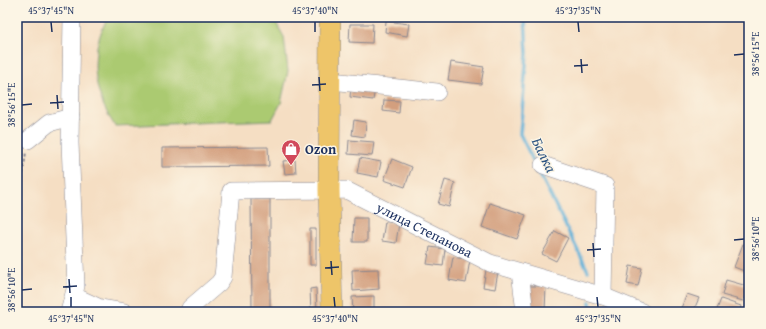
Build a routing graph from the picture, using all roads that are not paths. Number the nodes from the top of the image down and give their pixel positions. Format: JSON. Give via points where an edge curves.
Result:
{"nodes":[{"id":1,"x":72,"y":17,"type":"edge"},
{"id":2,"x":330,"y":17,"type":"edge"},
{"id":3,"x":331,"y":81,"type":"junction"},
{"id":4,"x":437,"y":92,"type":"dead end"},
{"id":5,"x":71,"y":117,"type":"junction"},
{"id":6,"x":28,"y":140,"type":"road end"},
{"id":7,"x":543,"y":165,"type":"dead end"},
{"id":8,"x":329,"y":190,"type":"junction"},
{"id":9,"x":520,"y":272,"type":"junction"},
{"id":10,"x":603,"y":296,"type":"junction"},
{"id":11,"x":71,"y":304,"type":"edge"},
{"id":12,"x":124,"y":312,"type":"edge"},
{"id":13,"x":189,"y":312,"type":"edge"},
{"id":14,"x":332,"y":312,"type":"edge"},
{"id":15,"x":525,"y":312,"type":"edge"},
{"id":16,"x":642,"y":312,"type":"edge"}],
"edges":[{"from":1,"to":5,"type":"street"},
{"from":2,"to":3,"type":"main road"},
{"from":3,"to":4,"type":"street"},
{"from":3,"to":8,"type":"main road"},
{"from":5,"to":6,"type":"street","via":[[49,123]]},
{"from":5,"to":11,"type":"street","via":[[76,286]]},
{"from":7,"to":10,"type":"street","via":[[605,186]]},
{"from":8,"to":9,"type":"street","name":"улица Степанова","via":[[346,190],[490,263]]},
{"from":8,"to":13,"type":"street","name":"улица Степанова","via":[[231,191],[223,277],[190,308]]},
{"from":8,"to":14,"type":"main road"},
{"from":9,"to":10,"type":"street","name":"улица Степанова"},
{"from":9,"to":15,"type":"street"},
{"from":10,"to":16,"type":"street","name":"улица Степанова"},
{"from":11,"to":12,"type":"street"}]}
